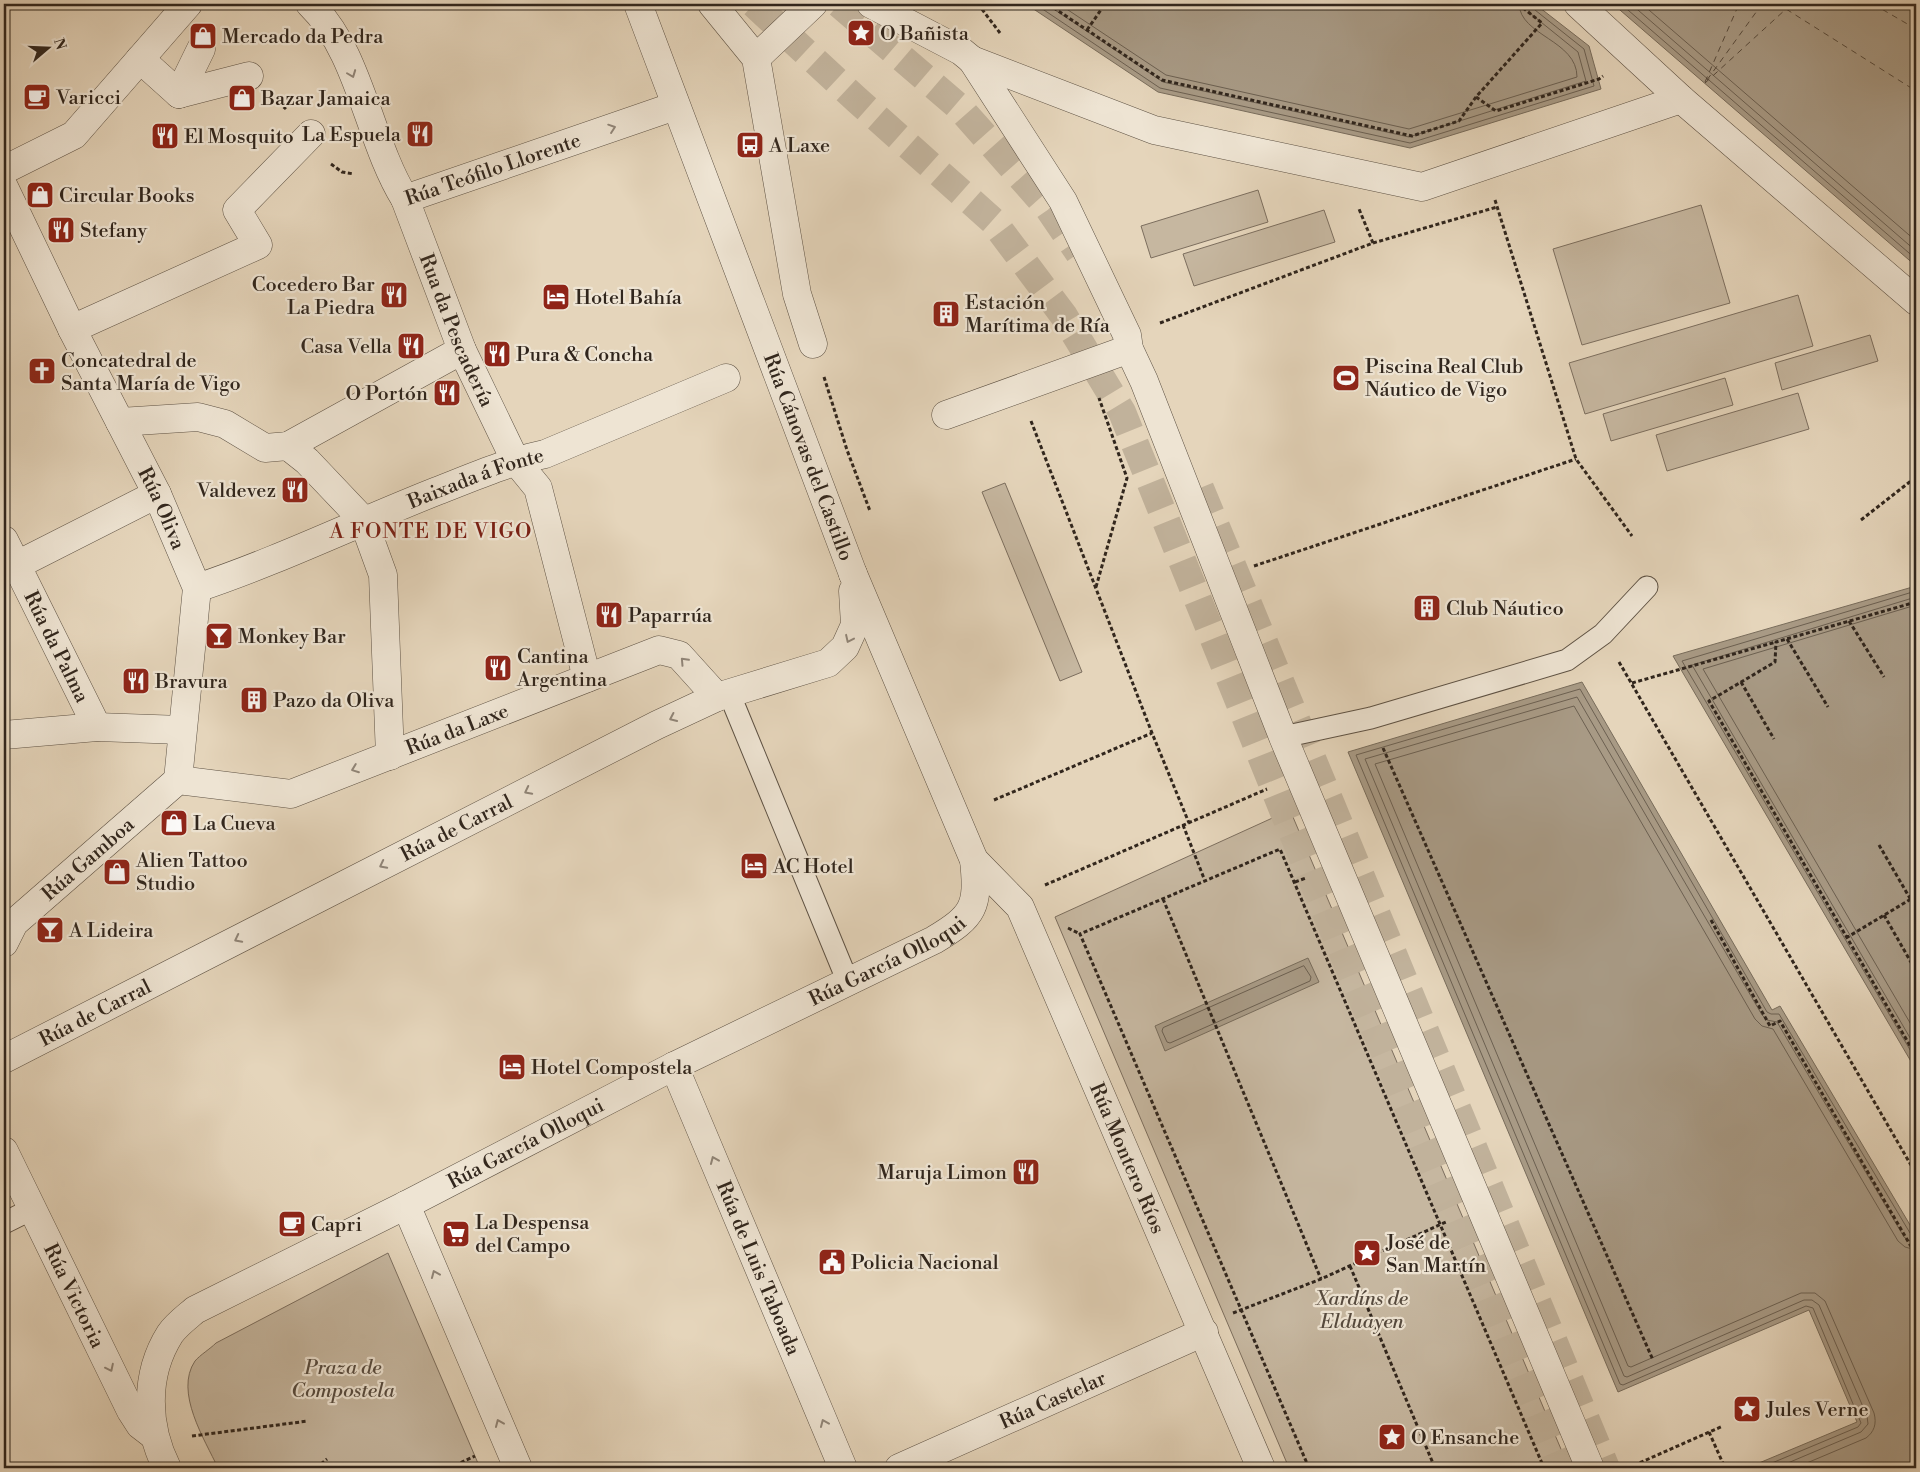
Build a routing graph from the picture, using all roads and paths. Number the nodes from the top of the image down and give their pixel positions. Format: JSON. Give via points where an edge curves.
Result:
{"nodes":[{"id":1,"x":188,"y":4,"type":"edge"},
{"id":2,"x":310,"y":4,"type":"edge"},
{"id":3,"x":638,"y":4,"type":"edge"},
{"id":4,"x":712,"y":4,"type":"edge"},
{"id":5,"x":812,"y":4,"type":"edge"},
{"id":6,"x":871,"y":4,"type":"edge"},
{"id":7,"x":1048,"y":4,"type":"edge"},
{"id":8,"x":1104,"y":4,"type":"edge"},
{"id":9,"x":1518,"y":4,"type":"edge"},
{"id":10,"x":1578,"y":4,"type":"edge"},
{"id":11,"x":1087,"y":30,"type":"junction"},
{"id":12,"x":201,"y":49,"type":"dead end"},
{"id":13,"x":756,"y":58,"type":"junction"},
{"id":14,"x":140,"y":59,"type":"junction"},
{"id":15,"x":972,"y":60,"type":"junction"},
{"id":16,"x":250,"y":76,"type":"dead end"},
{"id":17,"x":1599,"y":79,"type":"dead end"},
{"id":18,"x":179,"y":94,"type":"junction"},
{"id":19,"x":1476,"y":97,"type":"junction"},
{"id":20,"x":1681,"y":99,"type":"junction"},
{"id":21,"x":675,"y":106,"type":"junction"},
{"id":22,"x":311,"y":134,"type":"dead end"},
{"id":23,"x":1485,"y":166,"type":"junction"},
{"id":24,"x":4,"y":170,"type":"edge"},
{"id":25,"x":1343,"y":171,"type":"junction"},
{"id":26,"x":4,"y":187,"type":"edge"},
{"id":27,"x":405,"y":199,"type":"junction"},
{"id":28,"x":1497,"y":207,"type":"junction"},
{"id":29,"x":1373,"y":243,"type":"junction"},
{"id":30,"x":1916,"y":301,"type":"edge"},
{"id":31,"x":72,"y":329,"type":"junction"},
{"id":32,"x":1128,"y":342,"type":"junction"},
{"id":33,"x":813,"y":344,"type":"joint"},
{"id":34,"x":462,"y":350,"type":"junction"},
{"id":35,"x":1087,"y":364,"type":"junction"},
{"id":36,"x":726,"y":378,"type":"dead end"},
{"id":37,"x":946,"y":415,"type":"dead end"},
{"id":38,"x":120,"y":422,"type":"junction"},
{"id":39,"x":1032,"y":422,"type":"dead end"},
{"id":40,"x":288,"y":446,"type":"junction"},
{"id":41,"x":1576,"y":459,"type":"junction"},
{"id":42,"x":515,"y":460,"type":"junction"},
{"id":43,"x":1916,"y":476,"type":"edge"},
{"id":44,"x":156,"y":494,"type":"junction"},
{"id":45,"x":870,"y":511,"type":"dead end"},
{"id":46,"x":363,"y":520,"type":"junction"},
{"id":47,"x":1861,"y":520,"type":"dead end"},
{"id":48,"x":1632,"y":536,"type":"dead end"},
{"id":49,"x":4,"y":540,"type":"edge"},
{"id":50,"x":17,"y":565,"type":"junction"},
{"id":51,"x":853,"y":574,"type":"junction"},
{"id":52,"x":1221,"y":578,"type":"junction"},
{"id":53,"x":1096,"y":587,"type":"junction"},
{"id":54,"x":1647,"y":587,"type":"dead end"},
{"id":55,"x":196,"y":588,"type":"junction"},
{"id":56,"x":1916,"y":602,"type":"edge"},
{"id":57,"x":1849,"y":621,"type":"junction"},
{"id":58,"x":1603,"y":634,"type":"junction"},
{"id":59,"x":1787,"y":639,"type":"junction"},
{"id":60,"x":1776,"y":642,"type":"junction"},
{"id":61,"x":1884,"y":677,"type":"dead end"},
{"id":62,"x":587,"y":678,"type":"junction"},
{"id":63,"x":1741,"y":682,"type":"junction"},
{"id":64,"x":1632,"y":683,"type":"junction"},
{"id":65,"x":723,"y":695,"type":"junction"},
{"id":66,"x":1828,"y":707,"type":"dead end"},
{"id":67,"x":97,"y":726,"type":"junction"},
{"id":68,"x":182,"y":730,"type":"junction"},
{"id":69,"x":1152,"y":733,"type":"junction"},
{"id":70,"x":4,"y":735,"type":"edge"},
{"id":71,"x":1283,"y":738,"type":"junction"},
{"id":72,"x":1774,"y":739,"type":"dead end"},
{"id":73,"x":1382,"y":745,"type":"dead end"},
{"id":74,"x":390,"y":756,"type":"junction"},
{"id":75,"x":1299,"y":775,"type":"junction"},
{"id":76,"x":178,"y":780,"type":"junction"},
{"id":77,"x":994,"y":800,"type":"dead end"},
{"id":78,"x":1189,"y":823,"type":"junction"},
{"id":79,"x":1183,"y":825,"type":"junction"},
{"id":80,"x":1879,"y":845,"type":"dead end"},
{"id":81,"x":974,"y":860,"type":"junction"},
{"id":82,"x":1309,"y":877,"type":"dead end"},
{"id":83,"x":1205,"y":881,"type":"junction"},
{"id":84,"x":1295,"y":882,"type":"junction"},
{"id":85,"x":1040,"y":887,"type":"dead end"},
{"id":86,"x":1916,"y":896,"type":"edge"},
{"id":87,"x":1163,"y":899,"type":"junction"},
{"id":88,"x":1911,"y":900,"type":"junction"},
{"id":89,"x":974,"y":907,"type":"joint"},
{"id":90,"x":1884,"y":915,"type":"junction"},
{"id":91,"x":1710,"y":920,"type":"dead end"},
{"id":92,"x":1846,"y":938,"type":"junction"},
{"id":93,"x":4,"y":943,"type":"edge"},
{"id":94,"x":1916,"y":971,"type":"edge"},
{"id":95,"x":848,"y":982,"type":"junction"},
{"id":96,"x":1916,"y":1056,"type":"edge"},
{"id":97,"x":4,"y":1059,"type":"edge"},
{"id":98,"x":674,"y":1066,"type":"junction"},
{"id":99,"x":4,"y":1151,"type":"edge"},
{"id":100,"x":1915,"y":1172,"type":"edge"},
{"id":101,"x":406,"y":1205,"type":"junction"},
{"id":102,"x":32,"y":1209,"type":"junction"},
{"id":103,"x":1454,"y":1219,"type":"dead end"},
{"id":104,"x":4,"y":1223,"type":"edge"},
{"id":105,"x":1442,"y":1224,"type":"junction"},
{"id":106,"x":1916,"y":1255,"type":"edge"},
{"id":107,"x":1350,"y":1266,"type":"junction"},
{"id":108,"x":1320,"y":1279,"type":"junction"},
{"id":109,"x":1241,"y":1310,"type":"junction"},
{"id":110,"x":1232,"y":1313,"type":"dead end"},
{"id":111,"x":1204,"y":1332,"type":"junction"},
{"id":112,"x":1653,"y":1360,"type":"dead end"},
{"id":113,"x":308,"y":1421,"type":"dead end"},
{"id":114,"x":1723,"y":1426,"type":"dead end"},
{"id":115,"x":1709,"y":1432,"type":"junction"},
{"id":116,"x":153,"y":1435,"type":"junction"},
{"id":117,"x":192,"y":1436,"type":"dead end"},
{"id":118,"x":479,"y":1454,"type":"dead end"},
{"id":119,"x":327,"y":1459,"type":"dead end"},
{"id":120,"x":167,"y":1468,"type":"edge"},
{"id":121,"x":316,"y":1468,"type":"edge"},
{"id":122,"x":449,"y":1468,"type":"edge"},
{"id":123,"x":518,"y":1468,"type":"edge"},
{"id":124,"x":843,"y":1468,"type":"edge"},
{"id":125,"x":899,"y":1468,"type":"edge"},
{"id":126,"x":1261,"y":1468,"type":"edge"},
{"id":127,"x":1309,"y":1468,"type":"edge"},
{"id":128,"x":1435,"y":1468,"type":"edge"},
{"id":129,"x":1544,"y":1468,"type":"edge"},
{"id":130,"x":1590,"y":1468,"type":"edge"},
{"id":131,"x":1628,"y":1468,"type":"edge"},
{"id":132,"x":1725,"y":1468,"type":"edge"}],
"edges":[{"from":1,"to":14,"type":"street"},
{"from":2,"to":27,"type":"street","name":"Rúa Teófilo Llorente","one_way":true,"via":[[324,17],[340,43],[390,174]]},
{"from":3,"to":21,"type":"street","name":"Rúa Cánovas del Castillo"},
{"from":4,"to":13,"type":"street"},
{"from":5,"to":13,"type":"street"},
{"from":6,"to":15,"type":"street","via":[[961,50]]},
{"from":7,"to":11,"type":"path"},
{"from":8,"to":11,"type":"path"},
{"from":9,"to":19,"type":"path","via":[[1542,23]]},
{"from":10,"to":20,"type":"street"},
{"from":11,"to":19,"type":"path","via":[[1162,80],[1412,136],[1458,121]]},
{"from":12,"to":18,"type":"street"},
{"from":13,"to":33,"type":"street","via":[[797,294]]},
{"from":14,"to":18,"type":"street"},
{"from":14,"to":24,"type":"street","via":[[74,135]]},
{"from":15,"to":25,"type":"street","via":[[1154,130]]},
{"from":15,"to":32,"type":"street","via":[[1063,202]]},
{"from":16,"to":18,"type":"street"},
{"from":17,"to":19,"type":"path","via":[[1496,111]]},
{"from":20,"to":23,"type":"street"},
{"from":20,"to":30,"type":"street"},
{"from":27,"to":21,"type":"street","name":"Rúa Teófilo Llorente","one_way":true},
{"from":21,"to":51,"type":"street","name":"Rúa Cánovas del Castillo"},
{"from":22,"to":31,"type":"street","via":[[236,210],[258,245]]},
{"from":23,"to":25,"type":"street","via":[[1422,187]]},
{"from":23,"to":28,"type":"path"},
{"from":25,"to":29,"type":"path"},
{"from":26,"to":31,"type":"street","name":"Rúa Oliva"},
{"from":27,"to":34,"type":"street","name":"Rua da Pescadería"},
{"from":28,"to":29,"type":"path"},
{"from":28,"to":41,"type":"path"},
{"from":29,"to":32,"type":"path"},
{"from":31,"to":38,"type":"street","name":"Rúa Oliva"},
{"from":32,"to":35,"type":"street"},
{"from":32,"to":52,"type":"street"},
{"from":33,"to":45,"type":"path","via":[[846,450]]},
{"from":34,"to":40,"type":"street"},
{"from":34,"to":42,"type":"street","name":"Rua da Pescadería"},
{"from":35,"to":37,"type":"street"},
{"from":35,"to":53,"type":"path","via":[[1127,478]]},
{"from":36,"to":42,"type":"street","name":"Baixada á Fonte","via":[[545,454]]},
{"from":38,"to":40,"type":"street","via":[[198,417],[225,424],[265,448]]},
{"from":38,"to":44,"type":"street","name":"Rúa Oliva"},
{"from":39,"to":53,"type":"path"},
{"from":40,"to":46,"type":"street","via":[[307,461]]},
{"from":41,"to":48,"type":"path"},
{"from":41,"to":52,"type":"path"},
{"from":42,"to":46,"type":"street","name":"Baixada á Fonte"},
{"from":42,"to":62,"type":"street","name":"Rua da Pescadería","via":[[538,488]]},
{"from":43,"to":47,"type":"path"},
{"from":44,"to":50,"type":"street"},
{"from":44,"to":55,"type":"street","name":"Rúa Oliva"},
{"from":46,"to":55,"type":"street","name":"Baixada á Fonte","via":[[247,571]]},
{"from":46,"to":74,"type":"street","via":[[383,575]]},
{"from":49,"to":50,"type":"street","name":"Rúa da Palma"},
{"from":50,"to":67,"type":"street","name":"Rúa da Palma"},
{"from":51,"to":65,"type":"street","name":"Rúa de Carral","one_way":true,"via":[[855,625],[845,647],[828,663]]},
{"from":51,"to":81,"type":"street","name":"Rúa Cánovas del Castillo"},
{"from":52,"to":71,"type":"street"},
{"from":53,"to":69,"type":"path"},
{"from":54,"to":58,"type":"lane"},
{"from":55,"to":68,"type":"street","name":"Rúa Oliva"},
{"from":56,"to":57,"type":"path"},
{"from":57,"to":59,"type":"path"},
{"from":57,"to":61,"type":"path"},
{"from":58,"to":64,"type":"path"},
{"from":58,"to":71,"type":"lane","via":[[1567,660],[1371,718]]},
{"from":59,"to":60,"type":"path"},
{"from":59,"to":66,"type":"path"},
{"from":60,"to":63,"type":"path","via":[[1775,662]]},
{"from":60,"to":64,"type":"path"},
{"from":65,"to":62,"type":"street","name":"Rúa da Laxe","one_way":true,"via":[[679,655],[659,650]]},
{"from":62,"to":74,"type":"street","name":"Rúa da Laxe"},
{"from":63,"to":72,"type":"path"},
{"from":63,"to":92,"type":"path","via":[[1709,701]]},
{"from":64,"to":100,"type":"path"},
{"from":65,"to":95,"type":"lane"},
{"from":65,"to":97,"type":"street","name":"Rúa de Carral","one_way":true},
{"from":67,"to":68,"type":"street"},
{"from":67,"to":70,"type":"street"},
{"from":68,"to":76,"type":"street","name":"Rúa Oliva"},
{"from":69,"to":77,"type":"path"},
{"from":69,"to":78,"type":"path"},
{"from":71,"to":75,"type":"street"},
{"from":73,"to":112,"type":"path"},
{"from":74,"to":76,"type":"street","name":"Rúa da Laxe","one_way":true,"via":[[291,794]]},
{"from":75,"to":78,"type":"path"},
{"from":75,"to":130,"type":"street"},
{"from":76,"to":93,"type":"street","name":"Rúa Gamboa","via":[[14,923]]},
{"from":78,"to":79,"type":"path"},
{"from":79,"to":83,"type":"path"},
{"from":79,"to":85,"type":"path"},
{"from":80,"to":88,"type":"path"},
{"from":81,"to":89,"type":"street","name":"Rúa Cánovas del Castillo","via":[[977,883]]},
{"from":81,"to":111,"type":"street","name":"Rúa Montero Ríos","via":[[1020,907]]},
{"from":82,"to":84,"type":"path"},
{"from":83,"to":84,"type":"path","via":[[1280,849]]},
{"from":83,"to":87,"type":"path"},
{"from":84,"to":105,"type":"path"},
{"from":86,"to":88,"type":"path"},
{"from":87,"to":108,"type":"path"},
{"from":87,"to":109,"type":"path","via":[[1080,934]]},
{"from":88,"to":90,"type":"path"},
{"from":89,"to":95,"type":"street","name":"Rúa García Olloqui","via":[[958,926],[942,936]]},
{"from":90,"to":92,"type":"path"},
{"from":90,"to":94,"type":"path"},
{"from":91,"to":106,"type":"path","via":[[1770,1026],[1780,1021]]},
{"from":92,"to":96,"type":"path"},
{"from":95,"to":98,"type":"street","name":"Rúa García Olloqui"},
{"from":98,"to":101,"type":"street","name":"Rúa García Olloqui"},
{"from":124,"to":98,"type":"street","name":"Rúa de Luis Taboada","one_way":true},
{"from":99,"to":102,"type":"street","name":"Rúa Victoria"},
{"from":101,"to":116,"type":"street","name":"Rúa García Olloqui","via":[[195,1310],[171,1333],[156,1362],[151,1396]]},
{"from":123,"to":101,"type":"street","one_way":true},
{"from":102,"to":104,"type":"lane"},
{"from":102,"to":116,"type":"street","name":"Rúa Victoria","one_way":true,"via":[[131,1411],[140,1425]]},
{"from":103,"to":105,"type":"path"},
{"from":105,"to":107,"type":"path"},
{"from":105,"to":129,"type":"path"},
{"from":107,"to":108,"type":"path"},
{"from":107,"to":128,"type":"path"},
{"from":108,"to":109,"type":"path"},
{"from":109,"to":110,"type":"path"},
{"from":109,"to":127,"type":"path"},
{"from":111,"to":125,"type":"street","name":"Rúa Castelar"},
{"from":111,"to":126,"type":"street","name":"Rúa Montero Ríos"},
{"from":113,"to":117,"type":"path"},
{"from":114,"to":115,"type":"path"},
{"from":115,"to":131,"type":"path"},
{"from":115,"to":132,"type":"path"},
{"from":116,"to":120,"type":"street"},
{"from":118,"to":122,"type":"path"},
{"from":119,"to":121,"type":"path"}]}
